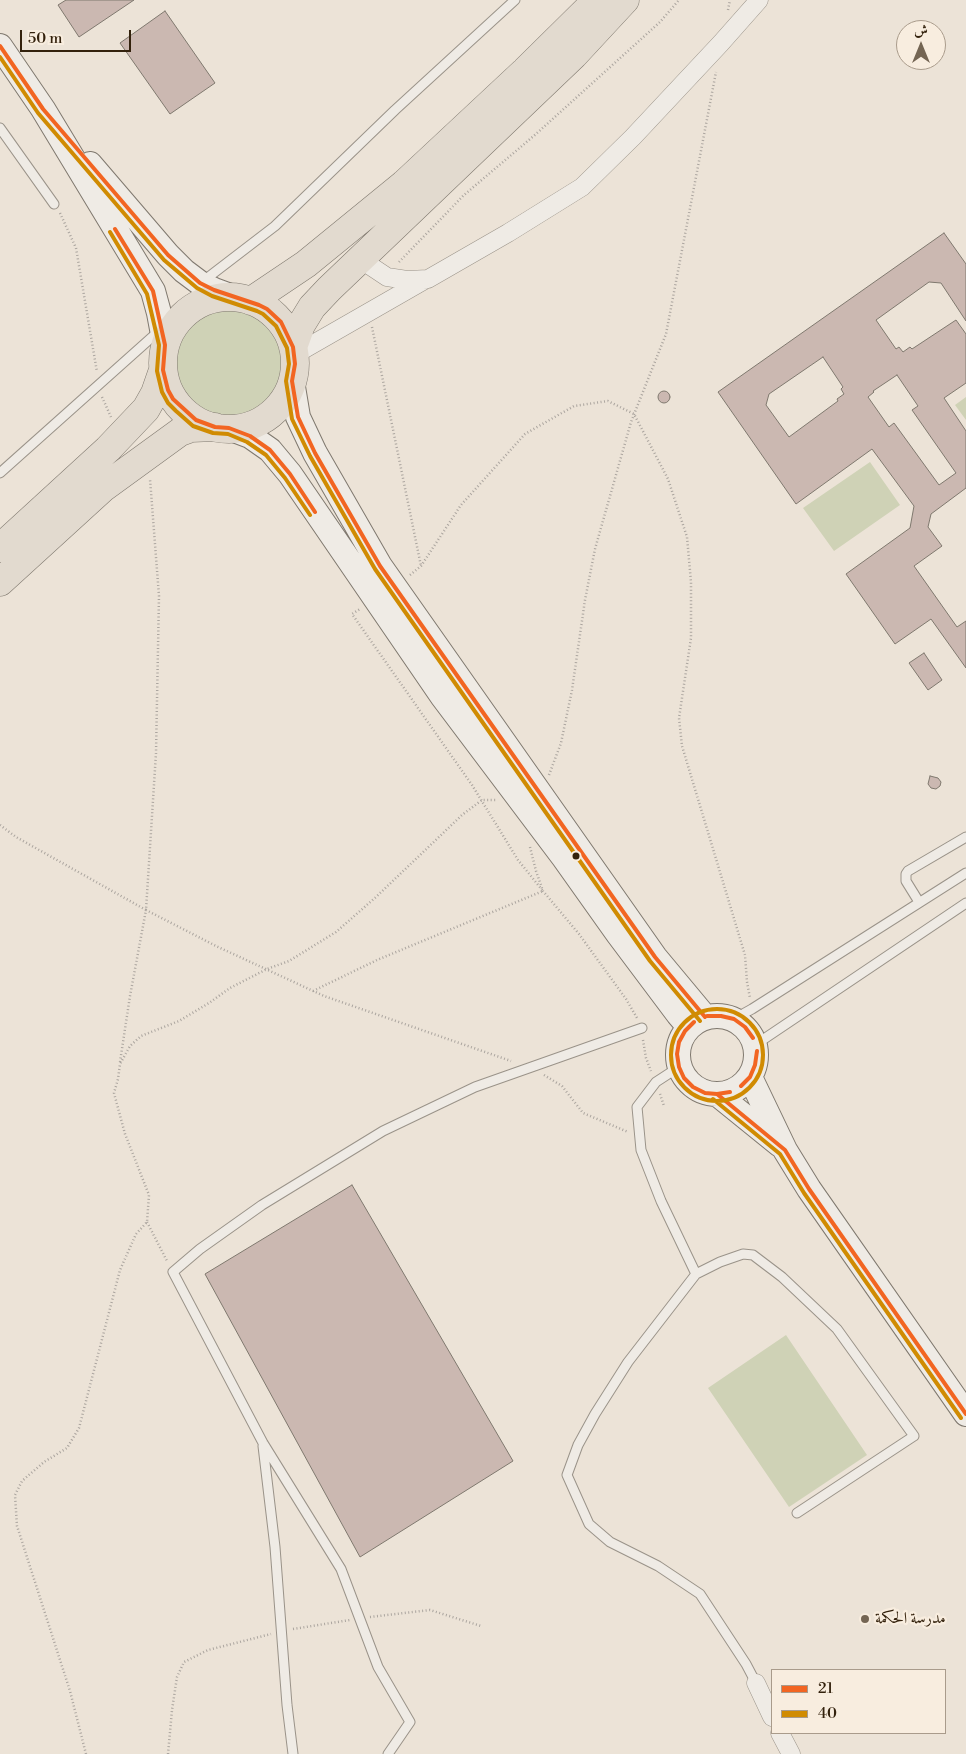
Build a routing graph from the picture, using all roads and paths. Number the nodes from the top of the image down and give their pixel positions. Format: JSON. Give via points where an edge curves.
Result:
{"nodes":[{"id":1,"x":515,"y":0,"type":"edge"},
{"id":2,"x":597,"y":0,"type":"edge"},
{"id":3,"x":625,"y":0,"type":"edge"},
{"id":4,"x":730,"y":0,"type":"edge"},
{"id":5,"x":759,"y":0,"type":"edge"},
{"id":6,"x":721,"y":43,"type":"junction"},
{"id":7,"x":0,"y":46,"type":"edge"},
{"id":8,"x":43,"y":110,"type":"junction"},
{"id":9,"x":0,"y":128,"type":"edge"},
{"id":10,"x":3,"y":142,"type":"edge"},
{"id":11,"x":54,"y":204,"type":"joint"},
{"id":12,"x":360,"y":259,"type":"junction"},
{"id":13,"x":428,"y":279,"type":"junction"},
{"id":14,"x":200,"y":283,"type":"junction"},
{"id":15,"x":242,"y":299,"type":"junction"},
{"id":16,"x":163,"y":348,"type":"junction"},
{"id":17,"x":293,"y":361,"type":"junction"},
{"id":18,"x":98,"y":384,"type":"junction"},
{"id":19,"x":634,"y":414,"type":"junction"},
{"id":20,"x":222,"y":428,"type":"junction"},
{"id":21,"x":122,"y":435,"type":"junction"},
{"id":22,"x":140,"y":462,"type":"junction"},
{"id":23,"x":0,"y":473,"type":"edge"},
{"id":24,"x":0,"y":548,"type":"edge"},
{"id":25,"x":0,"y":582,"type":"edge"},
{"id":26,"x":386,"y":594,"type":"junction"},
{"id":27,"x":524,"y":789,"type":"junction"},
{"id":28,"x":482,"y":800,"type":"junction"},
{"id":29,"x":0,"y":825,"type":"edge"},
{"id":30,"x":966,"y":836,"type":"edge"},
{"id":31,"x":527,"y":842,"type":"dead end"},
{"id":32,"x":966,"y":872,"type":"edge"},
{"id":33,"x":543,"y":890,"type":"junction"},
{"id":34,"x":919,"y":902,"type":"junction"},
{"id":35,"x":966,"y":903,"type":"edge"},
{"id":36,"x":146,"y":910,"type":"junction"},
{"id":37,"x":266,"y":969,"type":"junction"},
{"id":38,"x":313,"y":991,"type":"junction"},
{"id":39,"x":743,"y":1014,"type":"junction"},
{"id":40,"x":697,"y":1022,"type":"junction"},
{"id":41,"x":642,"y":1028,"type":"junction"},
{"id":42,"x":432,"y":1034,"type":"dead end"},
{"id":43,"x":755,"y":1045,"type":"junction"},
{"id":44,"x":120,"y":1064,"type":"junction"},
{"id":45,"x":679,"y":1067,"type":"junction"},
{"id":46,"x":750,"y":1077,"type":"junction"},
{"id":47,"x":656,"y":1082,"type":"junction"},
{"id":48,"x":717,"y":1094,"type":"junction"},
{"id":49,"x":664,"y":1106,"type":"dead end"},
{"id":50,"x":785,"y":1150,"type":"junction"},
{"id":51,"x":147,"y":1222,"type":"junction"},
{"id":52,"x":173,"y":1272,"type":"junction"},
{"id":53,"x":696,"y":1274,"type":"junction"},
{"id":54,"x":966,"y":1414,"type":"edge"},
{"id":55,"x":263,"y":1442,"type":"junction"},
{"id":56,"x":797,"y":1513,"type":"dead end"},
{"id":57,"x":756,"y":1683,"type":"joint"},
{"id":58,"x":771,"y":1715,"type":"edge"},
{"id":59,"x":781,"y":1734,"type":"edge"},
{"id":60,"x":86,"y":1754,"type":"edge"},
{"id":61,"x":293,"y":1754,"type":"edge"},
{"id":62,"x":388,"y":1754,"type":"edge"},
{"id":63,"x":791,"y":1754,"type":"edge"}],
"edges":[{"from":1,"to":14,"type":"lane","via":[[275,226]]},
{"from":2,"to":15,"type":"highway","via":[[404,184],[306,264]]},
{"from":3,"to":12,"type":"highway","via":[[574,56]]},
{"from":4,"to":6,"type":"path"},
{"from":5,"to":6,"type":"street"},
{"from":6,"to":13,"type":"street","via":[[582,187]]},
{"from":6,"to":19,"type":"path","via":[[666,334]]},
{"from":7,"to":8,"type":"main road"},
{"from":8,"to":14,"type":"main road","via":[[168,255]]},
{"from":8,"to":16,"type":"main road","via":[[153,291]]},
{"from":9,"to":10,"type":"lane"},
{"from":10,"to":11,"type":"lane"},
{"from":11,"to":18,"type":"path","via":[[76,248]]},
{"from":12,"to":13,"type":"street","via":[[387,277]]},
{"from":12,"to":17,"type":"highway","via":[[312,307],[301,325]]},
{"from":13,"to":17,"type":"street"},
{"from":14,"to":15,"type":"main road"},
{"from":15,"to":16,"type":"highway","via":[[213,299],[195,306],[179,319]]},
{"from":15,"to":17,"type":"highway","via":[[274,315],[286,330]]},
{"from":16,"to":18,"type":"lane"},
{"from":16,"to":20,"type":"highway","via":[[168,390],[180,407],[196,420]]},
{"from":16,"to":21,"type":"highway","via":[[155,394]]},
{"from":17,"to":20,"type":"highway","via":[[283,400],[268,415],[250,425]]},
{"from":17,"to":26,"type":"main road","via":[[298,417],[380,566]]},
{"from":18,"to":21,"type":"path","via":[[107,413]]},
{"from":18,"to":23,"type":"lane"},
{"from":19,"to":26,"type":"path","via":[[608,401],[574,406],[525,434],[461,505],[420,566]]},
{"from":19,"to":27,"type":"path","via":[[595,549],[561,743],[548,777]]},
{"from":19,"to":39,"type":"path","via":[[668,479],[687,537],[691,638],[679,718],[682,746],[745,955],[747,982]]},
{"from":20,"to":22,"type":"highway","via":[[191,428],[180,432]]},
{"from":20,"to":26,"type":"main road","via":[[250,436],[270,450]]},
{"from":21,"to":24,"type":"highway"},
{"from":22,"to":25,"type":"highway","via":[[103,488]]},
{"from":22,"to":36,"type":"path","via":[[152,480],[159,596],[156,753]]},
{"from":26,"to":27,"type":"main road","via":[[442,696]]},
{"from":26,"to":28,"type":"path","via":[[352,614]]},
{"from":27,"to":28,"type":"path","via":[[502,800]]},
{"from":27,"to":40,"type":"main road","via":[[678,1014]]},
{"from":28,"to":33,"type":"path","via":[[518,860]]},
{"from":28,"to":37,"type":"path","via":[[336,932],[289,961]]},
{"from":29,"to":36,"type":"path"},
{"from":30,"to":34,"type":"lane","via":[[908,871],[906,881]]},
{"from":31,"to":33,"type":"path"},
{"from":32,"to":34,"type":"lane"},
{"from":33,"to":38,"type":"path","via":[[377,960]]},
{"from":33,"to":41,"type":"path","via":[[580,934],[626,999]]},
{"from":34,"to":39,"type":"lane"},
{"from":35,"to":43,"type":"lane"},
{"from":36,"to":37,"type":"path"},
{"from":36,"to":44,"type":"path"},
{"from":37,"to":38,"type":"path"},
{"from":37,"to":44,"type":"path","via":[[179,1021],[141,1036],[130,1046]]},
{"from":38,"to":42,"type":"path"},
{"from":39,"to":40,"type":"main road"},
{"from":39,"to":43,"type":"main road","via":[[745,1027]]},
{"from":40,"to":45,"type":"main road","via":[[685,1031],[679,1042]]},
{"from":41,"to":47,"type":"path","via":[[646,1058]]},
{"from":41,"to":52,"type":"lane","via":[[475,1087],[383,1131],[262,1205]]},
{"from":43,"to":46,"type":"main road","via":[[755,1065]]},
{"from":44,"to":51,"type":"path","via":[[114,1093],[125,1134],[149,1195]]},
{"from":45,"to":47,"type":"lane"},
{"from":45,"to":48,"type":"main road","via":[[684,1078],[694,1087],[705,1093]]},
{"from":46,"to":48,"type":"main road","via":[[735,1090]]},
{"from":46,"to":50,"type":"main road"},
{"from":47,"to":49,"type":"path"},
{"from":47,"to":53,"type":"lane","via":[[637,1107],[641,1150]]},
{"from":48,"to":50,"type":"main road"},
{"from":50,"to":54,"type":"main road","via":[[808,1189]]},
{"from":51,"to":52,"type":"path"},
{"from":51,"to":60,"type":"path","via":[[136,1234],[120,1270],[79,1428],[66,1448],[22,1481],[15,1495],[17,1526],[70,1691]]},
{"from":52,"to":55,"type":"lane"},
{"from":53,"to":56,"type":"lane","via":[[743,1254],[753,1255],[837,1329],[914,1436]]},
{"from":53,"to":57,"type":"lane","via":[[628,1362],[578,1445],[567,1475],[589,1524],[610,1542],[658,1566],[700,1594]]},
{"from":55,"to":61,"type":"lane"},
{"from":55,"to":62,"type":"lane","via":[[341,1569],[378,1667],[410,1722]]},
{"from":57,"to":58,"type":"street"},
{"from":59,"to":63,"type":"street"}]}
